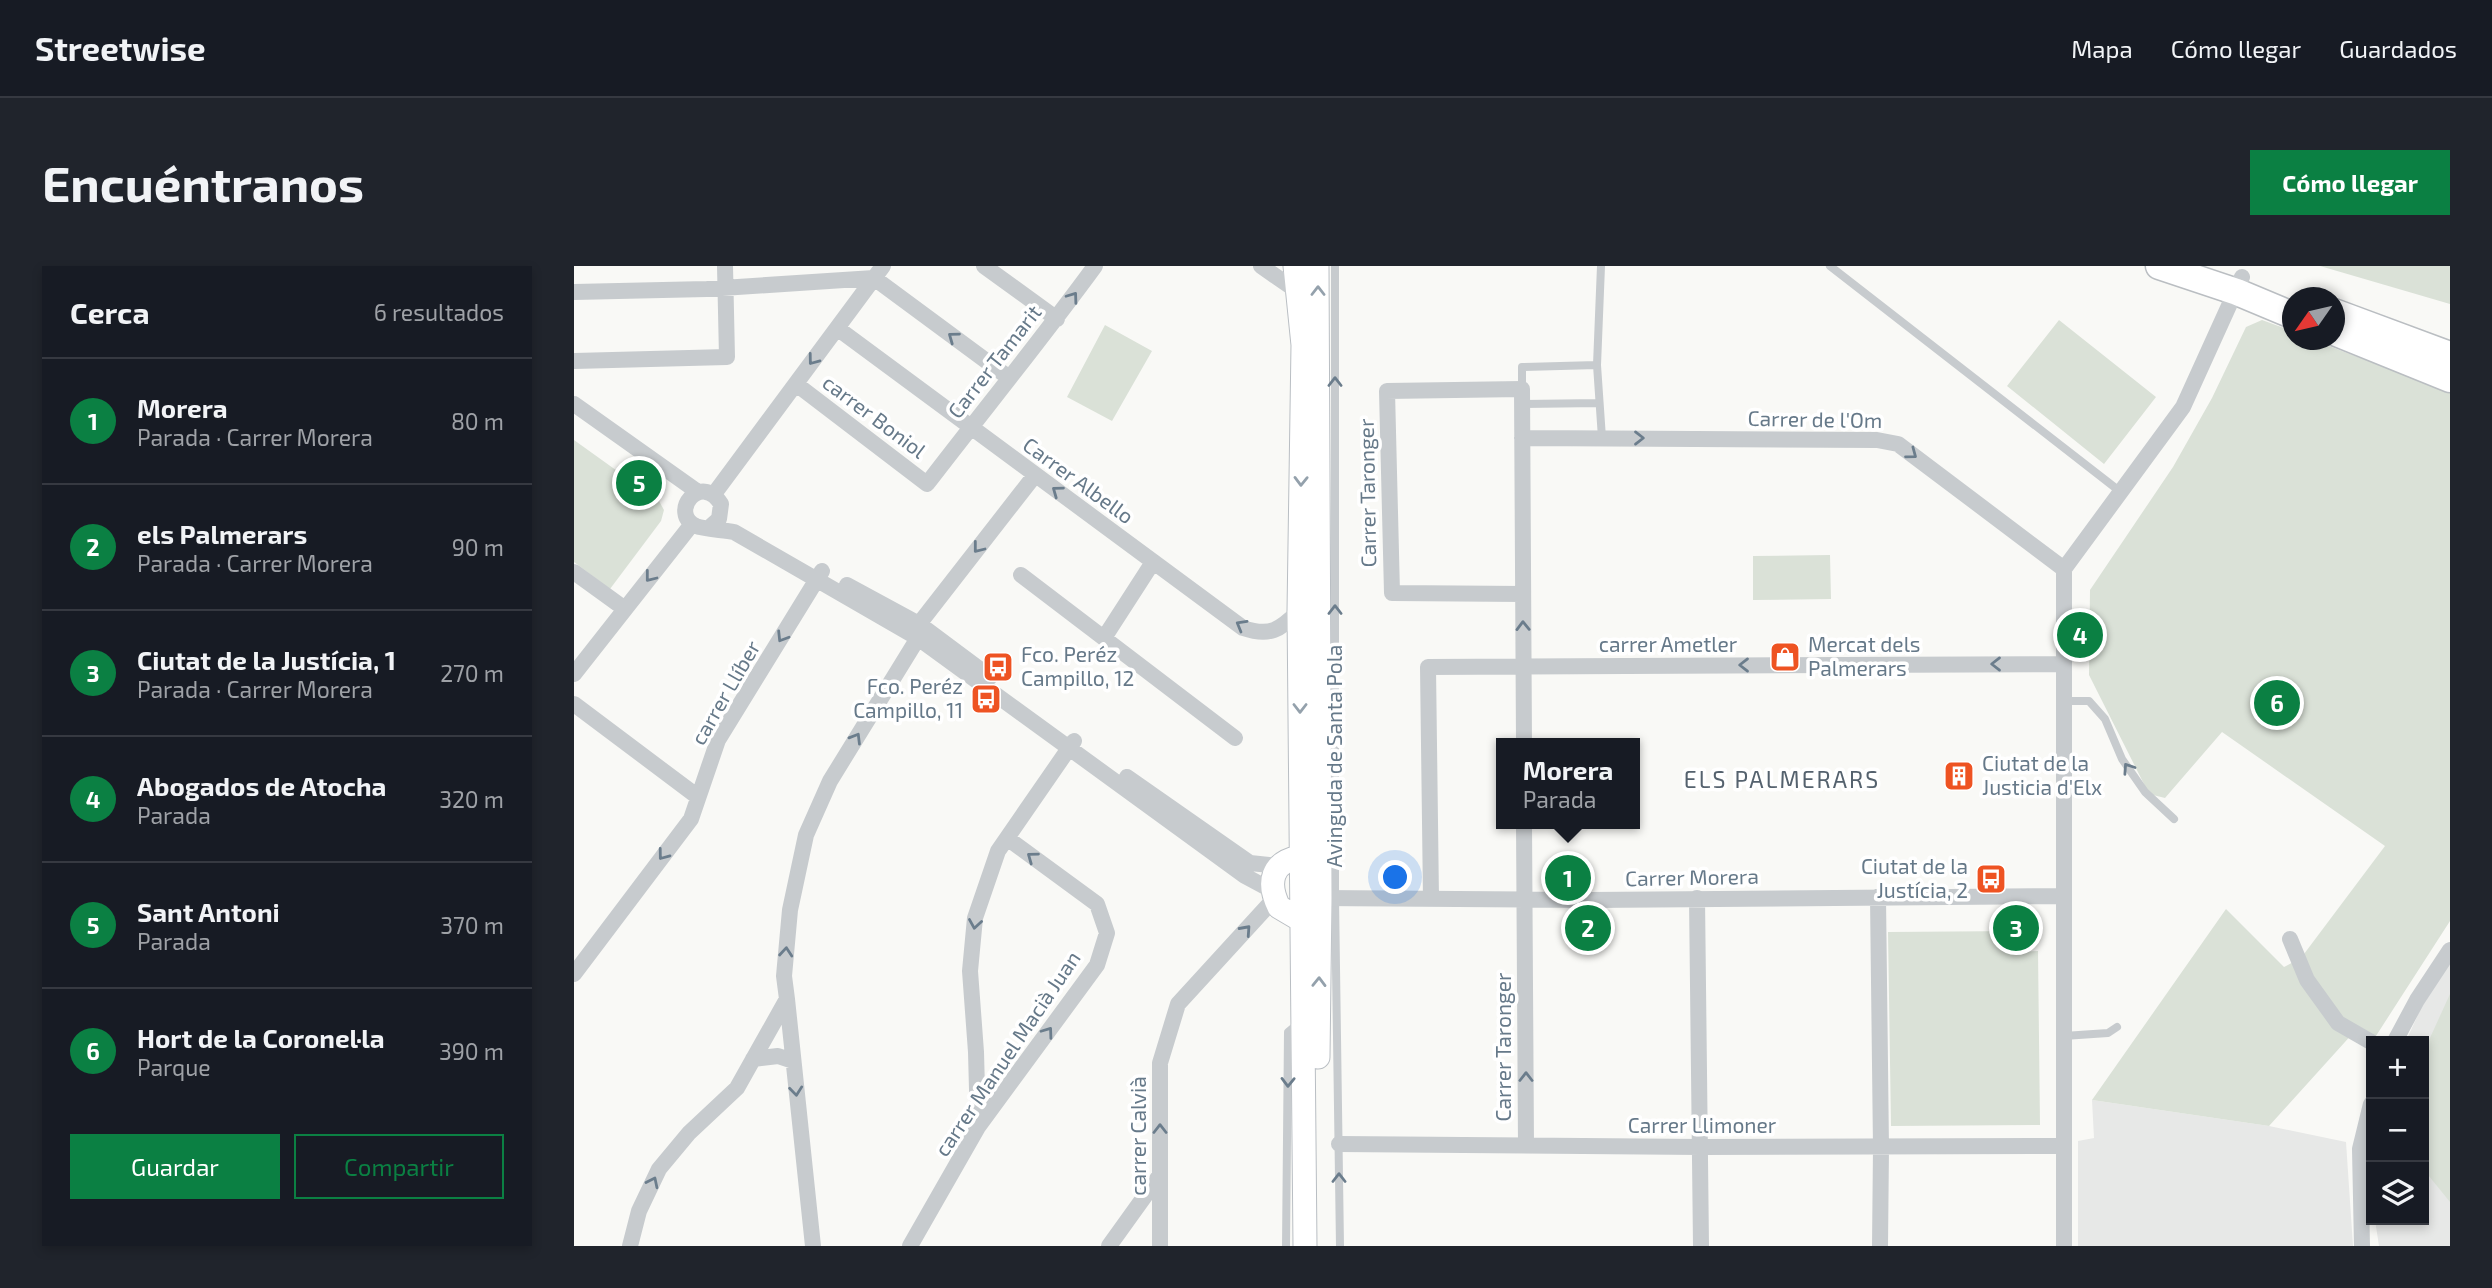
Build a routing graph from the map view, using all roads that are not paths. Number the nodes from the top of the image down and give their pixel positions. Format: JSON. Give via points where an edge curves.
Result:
{"nodes":[{"id":1,"x":725,"y":266,"type":"edge"},
{"id":2,"x":984,"y":266,"type":"edge"},
{"id":3,"x":1096,"y":266,"type":"edge"},
{"id":4,"x":1262,"y":266,"type":"edge"},
{"id":5,"x":1295,"y":266,"type":"edge"},
{"id":6,"x":1317,"y":266,"type":"edge"},
{"id":7,"x":1335,"y":266,"type":"edge"},
{"id":8,"x":1601,"y":266,"type":"edge"},
{"id":9,"x":1830,"y":266,"type":"edge"},
{"id":10,"x":2159,"y":266,"type":"edge"},
{"id":11,"x":2209,"y":266,"type":"edge"},
{"id":12,"x":879,"y":272,"type":"edge"},
{"id":13,"x":2239,"y":285,"type":"junction"},
{"id":14,"x":725,"y":288,"type":"junction"},
{"id":15,"x":1297,"y":291,"type":"junction"},
{"id":16,"x":574,"y":292,"type":"edge"},
{"id":17,"x":2282,"y":295,"type":"edge"},
{"id":18,"x":2282,"y":309,"type":"edge"},
{"id":19,"x":2345,"y":316,"type":"edge"},
{"id":20,"x":1057,"y":319,"type":"junction"},
{"id":21,"x":837,"y":328,"type":"junction"},
{"id":22,"x":2345,"y":336,"type":"edge"},
{"id":23,"x":2445,"y":352,"type":"edge"},
{"id":24,"x":574,"y":361,"type":"edge"},
{"id":25,"x":1597,"y":365,"type":"junction"},
{"id":26,"x":1008,"y":377,"type":"junction"},
{"id":27,"x":2450,"y":379,"type":"edge"},
{"id":28,"x":796,"y":383,"type":"junction"},
{"id":29,"x":1522,"y":396,"type":"junction"},
{"id":30,"x":1600,"y":403,"type":"junction"},
{"id":31,"x":574,"y":404,"type":"edge"},
{"id":32,"x":574,"y":416,"type":"edge"},
{"id":33,"x":971,"y":427,"type":"junction"},
{"id":34,"x":1522,"y":438,"type":"junction"},
{"id":35,"x":1602,"y":438,"type":"junction"},
{"id":36,"x":1035,"y":475,"type":"junction"},
{"id":37,"x":927,"y":484,"type":"joint"},
{"id":38,"x":2122,"y":493,"type":"junction"},
{"id":39,"x":699,"y":497,"type":"junction"},
{"id":40,"x":722,"y":513,"type":"junction"},
{"id":41,"x":691,"y":524,"type":"junction"},
{"id":42,"x":710,"y":527,"type":"junction"},
{"id":43,"x":1153,"y":562,"type":"junction"},
{"id":44,"x":2064,"y":569,"type":"junction"},
{"id":45,"x":574,"y":572,"type":"edge"},
{"id":46,"x":820,"y":575,"type":"junction"},
{"id":47,"x":1021,"y":575,"type":"dead end"},
{"id":48,"x":1523,"y":594,"type":"junction"},
{"id":49,"x":625,"y":609,"type":"junction"},
{"id":50,"x":1299,"y":611,"type":"junction"},
{"id":51,"x":918,"y":631,"type":"junction"},
{"id":52,"x":1104,"y":638,"type":"junction"},
{"id":53,"x":2064,"y":664,"type":"junction"},
{"id":54,"x":1524,"y":666,"type":"junction"},
{"id":55,"x":574,"y":674,"type":"edge"},
{"id":56,"x":2064,"y":702,"type":"junction"},
{"id":57,"x":574,"y":704,"type":"edge"},
{"id":58,"x":1235,"y":738,"type":"dead end"},
{"id":59,"x":1524,"y":738,"type":"edge"},
{"id":60,"x":1071,"y":744,"type":"junction"},
{"id":61,"x":698,"y":797,"type":"junction"},
{"id":62,"x":2174,"y":819,"type":"dead end"},
{"id":63,"x":1524,"y":829,"type":"edge"},
{"id":64,"x":1007,"y":838,"type":"junction"},
{"id":65,"x":1289,"y":861,"type":"junction"},
{"id":66,"x":1274,"y":894,"type":"junction"},
{"id":67,"x":2064,"y":896,"type":"junction"},
{"id":68,"x":1878,"y":897,"type":"junction"},
{"id":69,"x":1328,"y":898,"type":"junction"},
{"id":70,"x":1697,"y":898,"type":"junction"},
{"id":71,"x":1431,"y":899,"type":"junction"},
{"id":72,"x":1524,"y":899,"type":"junction"},
{"id":73,"x":1301,"y":920,"type":"junction"},
{"id":74,"x":2290,"y":939,"type":"dead end"},
{"id":75,"x":2450,"y":950,"type":"edge"},
{"id":76,"x":574,"y":974,"type":"edge"},
{"id":77,"x":787,"y":999,"type":"junction"},
{"id":78,"x":1302,"y":1021,"type":"junction"},
{"id":79,"x":2117,"y":1027,"type":"dead end"},
{"id":80,"x":2064,"y":1035,"type":"junction"},
{"id":81,"x":2398,"y":1036,"type":"edge"},
{"id":82,"x":2366,"y":1039,"type":"edge"},
{"id":83,"x":753,"y":1059,"type":"junction"},
{"id":84,"x":793,"y":1061,"type":"junction"},
{"id":85,"x":977,"y":1071,"type":"junction"},
{"id":86,"x":1007,"y":1088,"type":"junction"},
{"id":87,"x":2366,"y":1124,"type":"edge"},
{"id":88,"x":978,"y":1127,"type":"junction"},
{"id":89,"x":1339,"y":1144,"type":"junction"},
{"id":90,"x":1526,"y":1145,"type":"junction"},
{"id":91,"x":2064,"y":1146,"type":"junction"},
{"id":92,"x":1701,"y":1147,"type":"junction"},
{"id":93,"x":1881,"y":1148,"type":"junction"},
{"id":94,"x":1160,"y":1175,"type":"junction"},
{"id":95,"x":2362,"y":1228,"type":"junction"},
{"id":96,"x":630,"y":1246,"type":"edge"},
{"id":97,"x":813,"y":1246,"type":"edge"},
{"id":98,"x":910,"y":1246,"type":"edge"},
{"id":99,"x":1109,"y":1246,"type":"edge"},
{"id":100,"x":1160,"y":1246,"type":"edge"},
{"id":101,"x":1286,"y":1246,"type":"edge"},
{"id":102,"x":1305,"y":1246,"type":"edge"},
{"id":103,"x":1319,"y":1246,"type":"edge"},
{"id":104,"x":1339,"y":1246,"type":"edge"},
{"id":105,"x":1701,"y":1246,"type":"edge"},
{"id":106,"x":1880,"y":1246,"type":"edge"},
{"id":107,"x":2064,"y":1246,"type":"edge"},
{"id":108,"x":2362,"y":1246,"type":"edge"},
{"id":109,"x":2368,"y":1246,"type":"edge"}],
"edges":[{"from":1,"to":14,"type":"street"},
{"from":2,"to":20,"type":"street"},
{"from":20,"to":3,"type":"street","name":"Carrer Tamarit","one_way":true},
{"from":4,"to":15,"type":"street"},
{"from":5,"to":15,"type":"main road","name":"Avinguda de Santa Pola"},
{"from":69,"to":6,"type":"main road","name":"Avinguda de Santa Pola","one_way":true},
{"from":69,"to":7,"type":"lane","name":"Avinguda de Santa Pola","one_way":true},
{"from":8,"to":25,"type":"lane"},
{"from":9,"to":38,"type":"lane"},
{"from":10,"to":13,"type":"main road"},
{"from":11,"to":13,"type":"main road"},
{"from":12,"to":14,"type":"street"},
{"from":12,"to":21,"type":"street"},
{"from":26,"to":12,"type":"street","one_way":true},
{"from":13,"to":17,"type":"main road"},
{"from":13,"to":18,"type":"main road"},
{"from":13,"to":38,"type":"street","via":[[2183,407]]},
{"from":14,"to":16,"type":"street"},
{"from":14,"to":24,"type":"street","via":[[726,357]]},
{"from":15,"to":50,"type":"main road","name":"Avinguda de Santa Pola","one_way":true,"via":[[1303,345]]},
{"from":19,"to":23,"type":"main road"},
{"from":20,"to":26,"type":"street","name":"Carrer Tamarit"},
{"from":21,"to":28,"type":"street","one_way":true},
{"from":21,"to":33,"type":"street","name":"Carrer Albello"},
{"from":22,"to":27,"type":"main road"},
{"from":25,"to":29,"type":"lane","via":[[1522,367]]},
{"from":25,"to":30,"type":"lane"},
{"from":26,"to":33,"type":"street","name":"Carrer Tamarit"},
{"from":28,"to":37,"type":"street","name":"carrer Boniol"},
{"from":28,"to":39,"type":"street"},
{"from":29,"to":30,"type":"lane"},
{"from":29,"to":34,"type":"street"},
{"from":29,"to":48,"type":"street","name":"Carrer Taronger","via":[[1387,390],[1392,593]]},
{"from":30,"to":35,"type":"lane"},
{"from":31,"to":39,"type":"street"},
{"from":32,"to":39,"type":"street","via":[[668,484]]},
{"from":33,"to":36,"type":"street","name":"Carrer Albello"},
{"from":33,"to":37,"type":"street","name":"Carrer Tamarit"},
{"from":34,"to":35,"type":"street","name":"Carrer de l'Om"},
{"from":34,"to":48,"type":"street"},
{"from":35,"to":44,"type":"street","name":"Carrer de l'Om","one_way":true,"via":[[1877,440],[1898,444]]},
{"from":43,"to":36,"type":"street","name":"Carrer Albello","one_way":true},
{"from":36,"to":51,"type":"street","one_way":true},
{"from":38,"to":44,"type":"street"},
{"from":39,"to":40,"type":"street","via":[[721,504]]},
{"from":39,"to":41,"type":"street","via":[[685,514]]},
{"from":40,"to":42,"type":"street"},
{"from":40,"to":46,"type":"street"},
{"from":41,"to":42,"type":"street"},
{"from":41,"to":49,"type":"street","one_way":true},
{"from":42,"to":46,"type":"street","via":[[734,532]]},
{"from":50,"to":43,"type":"street","name":"Carrer Albello","one_way":true,"via":[[1275,631],[1243,628]]},
{"from":43,"to":52,"type":"street"},
{"from":44,"to":53,"type":"street"},
{"from":45,"to":49,"type":"street"},
{"from":46,"to":51,"type":"street"},
{"from":46,"to":61,"type":"street","name":"carrer Llíber","one_way":true,"via":[[718,740]]},
{"from":47,"to":52,"type":"street"},
{"from":54,"to":48,"type":"street","one_way":true},
{"from":49,"to":55,"type":"street"},
{"from":50,"to":65,"type":"main road","name":"Avinguda de Santa Pola","one_way":true},
{"from":51,"to":60,"type":"street"},
{"from":77,"to":51,"type":"street","one_way":true,"via":[[784,976],[790,910],[806,835],[830,780]]},
{"from":52,"to":58,"type":"street"},
{"from":53,"to":54,"type":"street","name":"carrer Ametler","one_way":true},
{"from":53,"to":56,"type":"street"},
{"from":54,"to":59,"type":"street"},
{"from":54,"to":71,"type":"street","via":[[1428,667]]},
{"from":62,"to":56,"type":"lane","one_way":true,"via":[[2144,792],[2122,759],[2105,719],[2089,701]]},
{"from":56,"to":67,"type":"street"},
{"from":57,"to":61,"type":"street"},
{"from":60,"to":64,"type":"street"},
{"from":60,"to":65,"type":"street","via":[[1250,863]]},
{"from":60,"to":66,"type":"street"},
{"from":61,"to":76,"type":"street","name":"carrer Llíber","one_way":true,"via":[[691,819]]},
{"from":63,"to":72,"type":"street","name":"Carrer Taronger"},
{"from":64,"to":85,"type":"street","one_way":true,"via":[[998,851],[975,918],[970,971]]},
{"from":86,"to":64,"type":"street","name":"carrer Manuel Macià Juan","one_way":true,"via":[[1097,965],[1107,933],[1097,904]]},
{"from":65,"to":66,"type":"main road","name":"Avinguda de Santa Pola","via":[[1274,874]]},
{"from":65,"to":69,"type":"main road","name":"Avinguda de Santa Pola","via":[[1307,861]]},
{"from":65,"to":73,"type":"main road","name":"Avinguda de Santa Pola"},
{"from":66,"to":73,"type":"main road","via":[[1279,907]]},
{"from":94,"to":66,"type":"street","name":"carrer Calvià","one_way":true,"via":[[1160,1063],[1178,1004]]},
{"from":67,"to":68,"type":"street","name":"Carrer Morera"},
{"from":67,"to":80,"type":"street"},
{"from":68,"to":70,"type":"street","name":"Carrer Morera"},
{"from":68,"to":93,"type":"street"},
{"from":69,"to":71,"type":"street","name":"Carrer Morera"},
{"from":69,"to":73,"type":"main road","name":"Avinguda de Santa Pola"},
{"from":69,"to":89,"type":"lane","name":"Avinguda de Santa Pola"},
{"from":103,"to":69,"type":"main road","name":"Avinguda de Santa Pola","one_way":true,"via":[[1317,1144]]},
{"from":70,"to":72,"type":"street","name":"Carrer Morera"},
{"from":70,"to":92,"type":"street"},
{"from":71,"to":72,"type":"street","name":"Carrer Morera"},
{"from":90,"to":72,"type":"street","name":"Carrer Taronger","one_way":true},
{"from":73,"to":78,"type":"main road","name":"Avinguda de Santa Pola"},
{"from":74,"to":82,"type":"street","via":[[2307,979],[2338,1023]]},
{"from":75,"to":81,"type":"street"},
{"from":77,"to":83,"type":"street"},
{"from":77,"to":84,"type":"street"},
{"from":78,"to":101,"type":"lane","one_way":true,"via":[[1288,1032]]},
{"from":78,"to":102,"type":"main road","name":"Avinguda de Santa Pola"},
{"from":79,"to":80,"type":"lane","via":[[2108,1033]]},
{"from":80,"to":91,"type":"street"},
{"from":83,"to":84,"type":"street","via":[[778,1056]]},
{"from":96,"to":83,"type":"street","one_way":true,"via":[[639,1212],[659,1170],[689,1132],[737,1088]]},
{"from":84,"to":97,"type":"street","one_way":true},
{"from":85,"to":86,"type":"street"},
{"from":85,"to":88,"type":"street"},
{"from":86,"to":88,"type":"street","name":"carrer Manuel Macià Juan"},
{"from":87,"to":95,"type":"street","via":[[2360,1149]]},
{"from":88,"to":98,"type":"street","name":"carrer Manuel Macià Juan"},
{"from":89,"to":90,"type":"street","name":"Carrer Llimoner"},
{"from":104,"to":89,"type":"lane","name":"Avinguda de Santa Pola","one_way":true},
{"from":90,"to":92,"type":"street","name":"Carrer Llimoner"},
{"from":91,"to":93,"type":"street","name":"Carrer Llimoner"},
{"from":91,"to":107,"type":"street"},
{"from":92,"to":93,"type":"street","name":"Carrer Llimoner"},
{"from":92,"to":105,"type":"street"},
{"from":93,"to":106,"type":"street"},
{"from":94,"to":99,"type":"street"},
{"from":94,"to":100,"type":"street","name":"carrer Calvià"},
{"from":95,"to":108,"type":"street"},
{"from":95,"to":109,"type":"street"}]}
